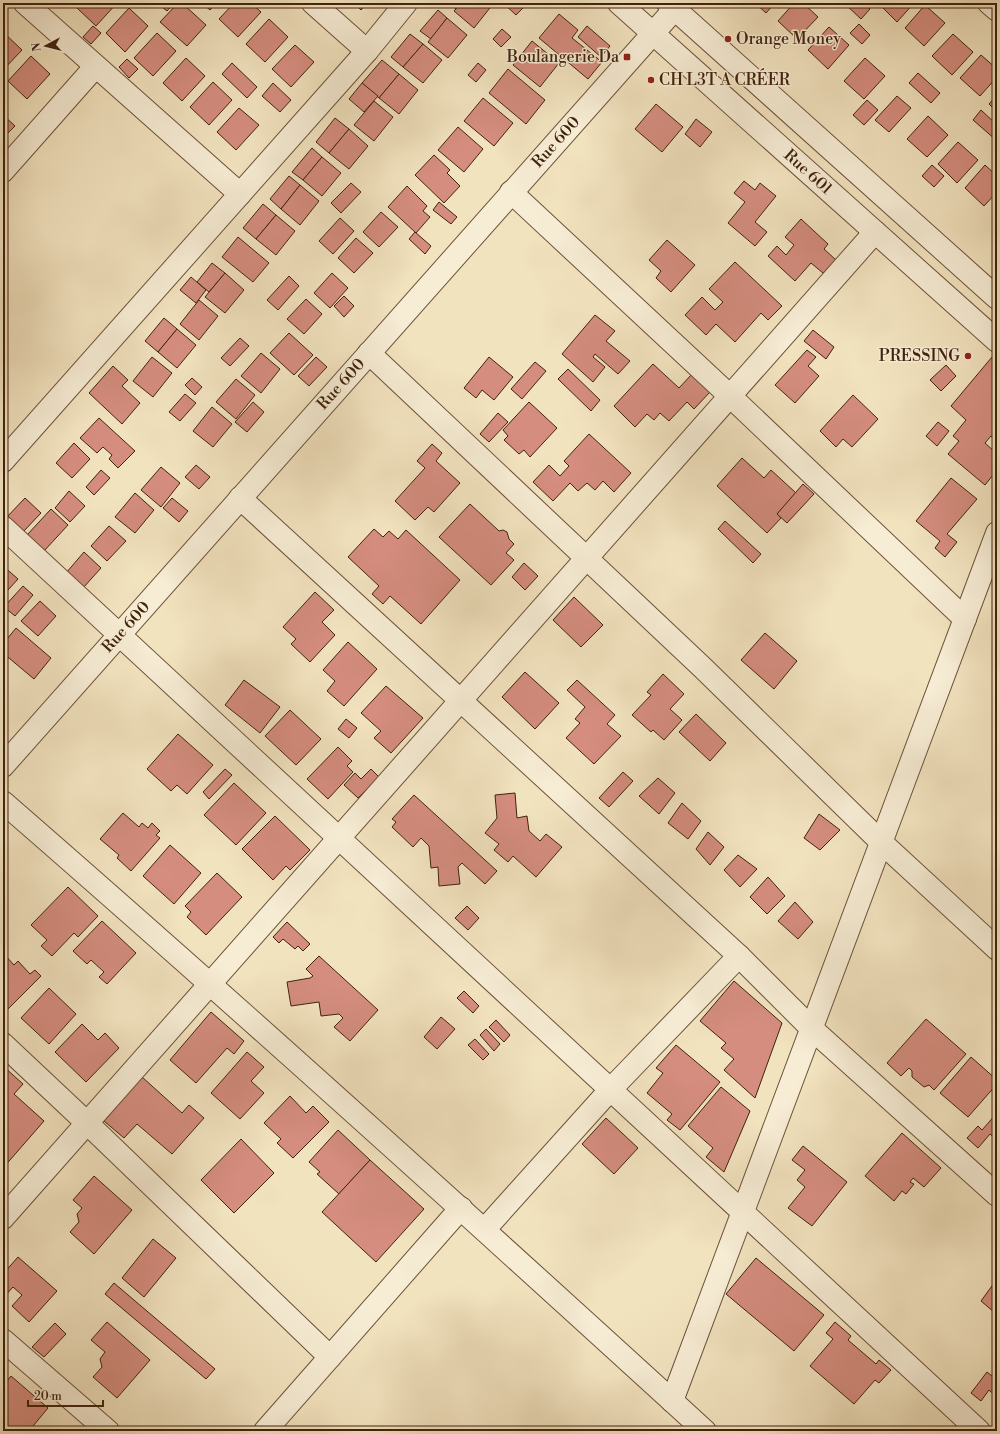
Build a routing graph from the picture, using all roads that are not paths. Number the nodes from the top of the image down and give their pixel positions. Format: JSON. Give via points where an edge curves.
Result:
{"nodes":[{"id":1,"x":25,"y":3,"type":"edge"},
{"id":2,"x":312,"y":3,"type":"edge"},
{"id":3,"x":406,"y":3,"type":"edge"},
{"id":4,"x":619,"y":3,"type":"edge"},
{"id":5,"x":990,"y":3,"type":"edge"},
{"id":6,"x":674,"y":5,"type":"edge"},
{"id":7,"x":997,"y":10,"type":"edge"},
{"id":8,"x":653,"y":33,"type":"junction"},
{"id":9,"x":367,"y":51,"type":"junction"},
{"id":10,"x":95,"y":67,"type":"junction"},
{"id":11,"x":3,"y":171,"type":"edge"},
{"id":12,"x":511,"y":192,"type":"junction"},
{"id":13,"x":240,"y":194,"type":"junction"},
{"id":14,"x":875,"y":232,"type":"junction"},
{"id":15,"x":997,"y":298,"type":"edge"},
{"id":16,"x":997,"y":341,"type":"edge"},
{"id":17,"x":369,"y":353,"type":"junction"},
{"id":18,"x":730,"y":396,"type":"junction"},
{"id":19,"x":3,"y":461,"type":"edge"},
{"id":20,"x":240,"y":498,"type":"junction"},
{"id":21,"x":3,"y":527,"type":"edge"},
{"id":22,"x":997,"y":533,"type":"edge"},
{"id":23,"x":586,"y":558,"type":"junction"},
{"id":24,"x":965,"y":619,"type":"junction"},
{"id":25,"x":118,"y":636,"type":"junction"},
{"id":26,"x":460,"y":700,"type":"junction"},
{"id":27,"x":3,"y":766,"type":"edge"},
{"id":28,"x":3,"y":802,"type":"edge"},
{"id":29,"x":338,"y":838,"type":"junction"},
{"id":30,"x":881,"y":842,"type":"junction"},
{"id":31,"x":997,"y":949,"type":"edge"},
{"id":32,"x":739,"y":956,"type":"junction"},
{"id":33,"x":210,"y":982,"type":"junction"},
{"id":34,"x":812,"y":1029,"type":"junction"},
{"id":35,"x":3,"y":1044,"type":"edge"},
{"id":36,"x":610,"y":1090,"type":"junction"},
{"id":37,"x":87,"y":1123,"type":"junction"},
{"id":38,"x":997,"y":1195,"type":"edge"},
{"id":39,"x":461,"y":1208,"type":"junction"},
{"id":40,"x":743,"y":1213,"type":"junction"},
{"id":41,"x":3,"y":1218,"type":"edge"},
{"id":42,"x":484,"y":1229,"type":"junction"},
{"id":43,"x":3,"y":1340,"type":"edge"},
{"id":44,"x":330,"y":1357,"type":"junction"},
{"id":45,"x":672,"y":1402,"type":"junction"},
{"id":46,"x":108,"y":1431,"type":"edge"},
{"id":47,"x":265,"y":1431,"type":"edge"},
{"id":48,"x":704,"y":1431,"type":"edge"},
{"id":49,"x":979,"y":1431,"type":"edge"}],
"edges":[{"from":1,"to":10,"type":"street"},
{"from":2,"to":9,"type":"street"},
{"from":3,"to":9,"type":"street"},
{"from":4,"to":8,"type":"street","name":"Rue 601"},
{"from":5,"to":7,"type":"street"},
{"from":6,"to":8,"type":"street","name":"Rue 600"},
{"from":6,"to":15,"type":"street","name":"Rue 601"},
{"from":8,"to":12,"type":"street","name":"Rue 600"},
{"from":8,"to":14,"type":"street","name":"Rue 601"},
{"from":9,"to":13,"type":"street"},
{"from":10,"to":11,"type":"street"},
{"from":10,"to":13,"type":"street"},
{"from":12,"to":17,"type":"street","name":"Rue 600"},
{"from":12,"to":18,"type":"street"},
{"from":13,"to":19,"type":"street"},
{"from":14,"to":16,"type":"street","name":"Rue 601"},
{"from":14,"to":18,"type":"street"},
{"from":17,"to":20,"type":"street","name":"Rue 600"},
{"from":17,"to":23,"type":"street"},
{"from":18,"to":23,"type":"street"},
{"from":18,"to":24,"type":"street"},
{"from":20,"to":25,"type":"street","name":"Rue 600"},
{"from":20,"to":26,"type":"street"},
{"from":21,"to":25,"type":"street"},
{"from":22,"to":24,"type":"street"},
{"from":23,"to":26,"type":"street"},
{"from":23,"to":30,"type":"street","via":[[698,663]]},
{"from":24,"to":30,"type":"street"},
{"from":25,"to":27,"type":"street","name":"Rue 600"},
{"from":25,"to":29,"type":"street"},
{"from":26,"to":29,"type":"street"},
{"from":26,"to":32,"type":"street"},
{"from":28,"to":33,"type":"street"},
{"from":29,"to":33,"type":"street"},
{"from":29,"to":36,"type":"street"},
{"from":30,"to":31,"type":"street"},
{"from":30,"to":34,"type":"street"},
{"from":32,"to":34,"type":"street"},
{"from":32,"to":36,"type":"street"},
{"from":33,"to":37,"type":"street"},
{"from":33,"to":39,"type":"street"},
{"from":34,"to":38,"type":"street"},
{"from":34,"to":40,"type":"street"},
{"from":35,"to":37,"type":"street"},
{"from":36,"to":40,"type":"street"},
{"from":36,"to":42,"type":"street"},
{"from":37,"to":41,"type":"street"},
{"from":37,"to":44,"type":"street"},
{"from":39,"to":42,"type":"street"},
{"from":39,"to":44,"type":"street"},
{"from":40,"to":45,"type":"street"},
{"from":40,"to":49,"type":"street"},
{"from":42,"to":45,"type":"street"},
{"from":43,"to":46,"type":"street"},
{"from":44,"to":47,"type":"street"},
{"from":45,"to":48,"type":"street"}]}
